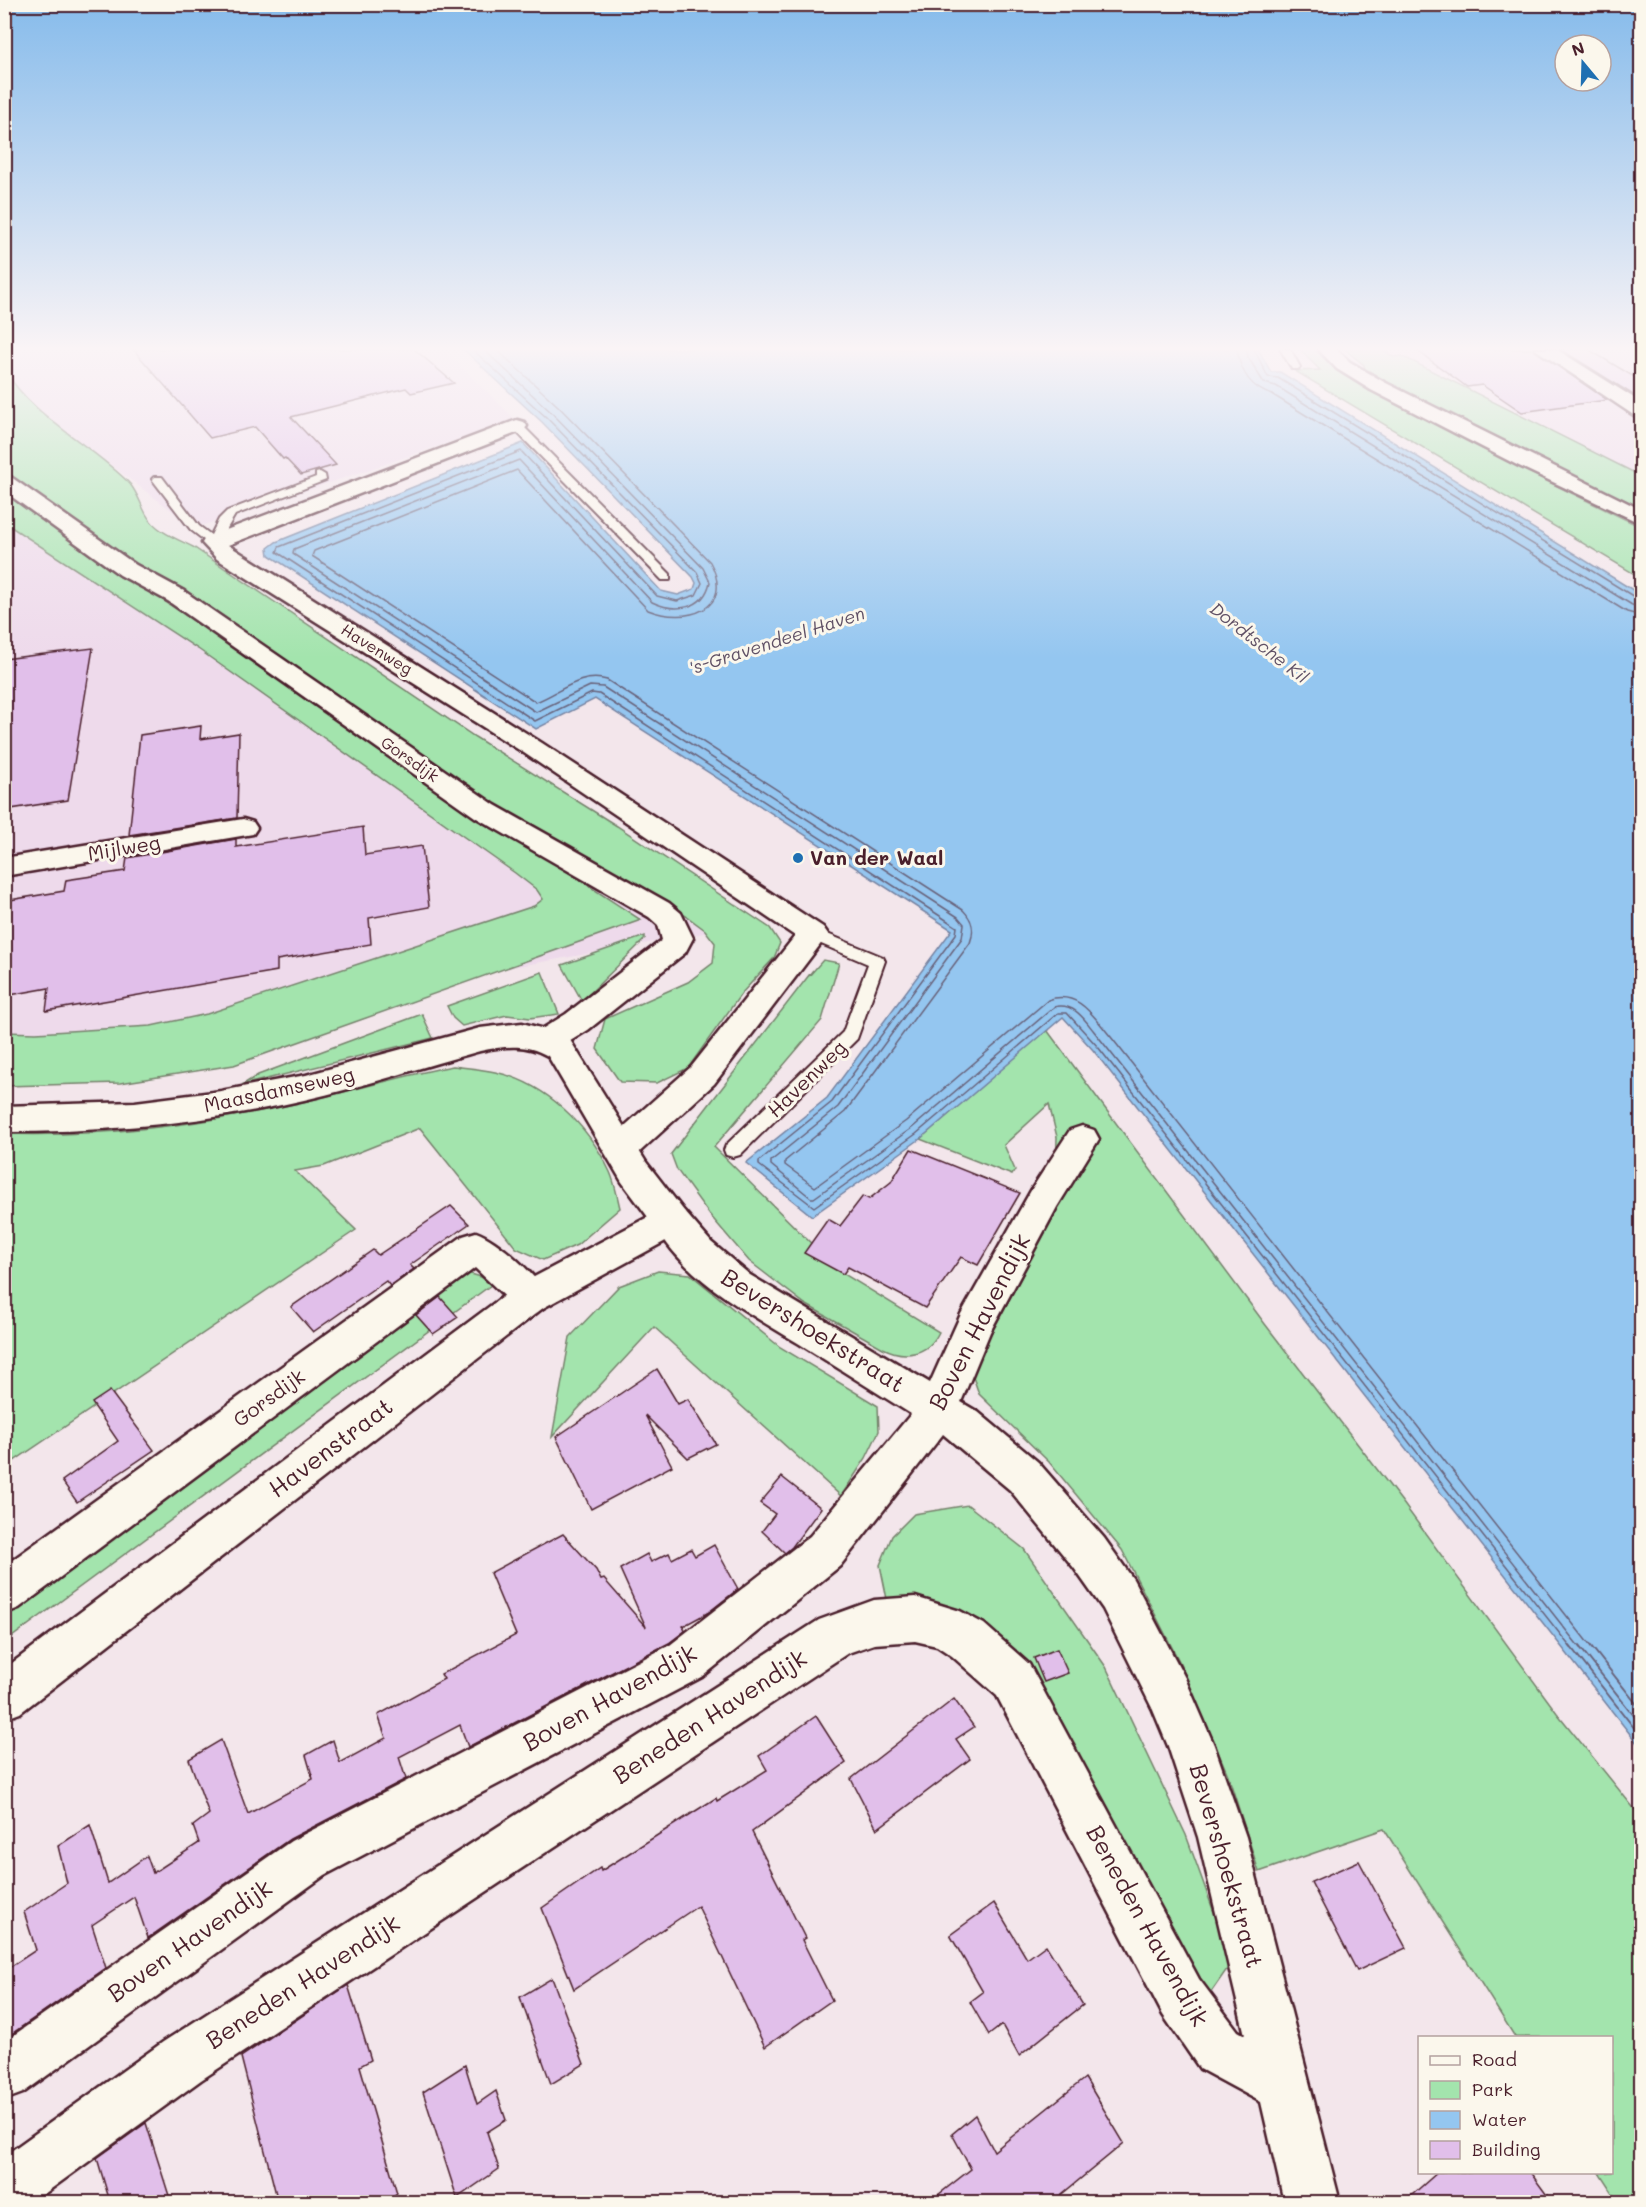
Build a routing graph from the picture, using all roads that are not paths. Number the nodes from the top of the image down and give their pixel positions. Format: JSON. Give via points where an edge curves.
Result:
{"nodes":[{"id":1,"x":449,"y":452,"type":"edge"},
{"id":2,"x":543,"y":452,"type":"edge"},
{"id":3,"x":1502,"y":452,"type":"edge"},
{"id":4,"x":320,"y":475,"type":"dead end"},
{"id":5,"x":158,"y":479,"type":"dead end"},
{"id":6,"x":4,"y":481,"type":"edge"},
{"id":7,"x":1641,"y":518,"type":"edge"},
{"id":8,"x":213,"y":543,"type":"junction"},
{"id":9,"x":666,"y":577,"type":"dead end"},
{"id":10,"x":243,"y":828,"type":"dead end"},
{"id":11,"x":4,"y":867,"type":"edge"},
{"id":12,"x":813,"y":934,"type":"junction"},
{"id":13,"x":548,"y":1040,"type":"junction"},
{"id":14,"x":4,"y":1119,"type":"edge"},
{"id":15,"x":1082,"y":1139,"type":"dead end"},
{"id":16,"x":621,"y":1149,"type":"junction"},
{"id":17,"x":733,"y":1150,"type":"dead end"},
{"id":18,"x":670,"y":1221,"type":"junction"},
{"id":19,"x":530,"y":1297,"type":"junction"},
{"id":20,"x":939,"y":1409,"type":"junction"},
{"id":21,"x":4,"y":1593,"type":"edge"},
{"id":22,"x":4,"y":1697,"type":"edge"},
{"id":23,"x":4,"y":2074,"type":"edge"},
{"id":24,"x":1285,"y":2086,"type":"junction"},
{"id":25,"x":4,"y":2190,"type":"edge"},
{"id":26,"x":1312,"y":2202,"type":"edge"}],
"edges":[{"from":1,"to":8,"type":"street"},
{"from":2,"to":9,"type":"lane"},
{"from":3,"to":7,"type":"street"},
{"from":4,"to":8,"type":"lane","via":[[322,478],[231,513]]},
{"from":5,"to":8,"type":"lane","via":[[195,528]]},
{"from":6,"to":13,"type":"street","name":"Gorsdijk","via":[[128,570],[176,596],[485,811],[671,920],[678,938],[664,956]]},
{"from":8,"to":12,"type":"street","name":"Havenweg"},
{"from":10,"to":11,"type":"street","name":"Mijlweg"},
{"from":12,"to":16,"type":"street","via":[[703,1075]]},
{"from":12,"to":17,"type":"lane","name":"Havenweg","via":[[877,961],[851,1035]]},
{"from":13,"to":14,"type":"street","name":"Maasdamseweg","via":[[519,1035],[497,1037],[347,1077],[212,1105],[137,1114]]},
{"from":13,"to":16,"type":"street","name":"Bevershoekstraat","via":[[570,1064]]},
{"from":15,"to":20,"type":"street","name":"Boven Havendijk","via":[[1045,1197],[974,1326]]},
{"from":16,"to":18,"type":"street","name":"Bevershoekstraat"},
{"from":18,"to":19,"type":"street","name":"Havenstraat"},
{"from":18,"to":20,"type":"street","name":"Bevershoekstraat","via":[[737,1286]]},
{"from":19,"to":21,"type":"street","name":"Gorsdijk","via":[[476,1247]]},
{"from":19,"to":22,"type":"street","name":"Havenstraat"},
{"from":20,"to":23,"type":"street","name":"Boven Havendijk","via":[[825,1551],[686,1661],[308,1858]]},
{"from":20,"to":24,"type":"street","name":"Bevershoekstraat","via":[[1024,1476],[1089,1553],[1118,1594],[1150,1652],[1191,1745],[1222,1837]]},
{"from":24,"to":25,"type":"street","name":"Beneden Havendijk","via":[[1219,2050],[1181,1997],[1013,1680],[968,1640],[945,1626],[915,1619],[874,1622],[835,1636],[182,2061]]},
{"from":24,"to":26,"type":"street","name":"Bevershoekstraat"}]}
